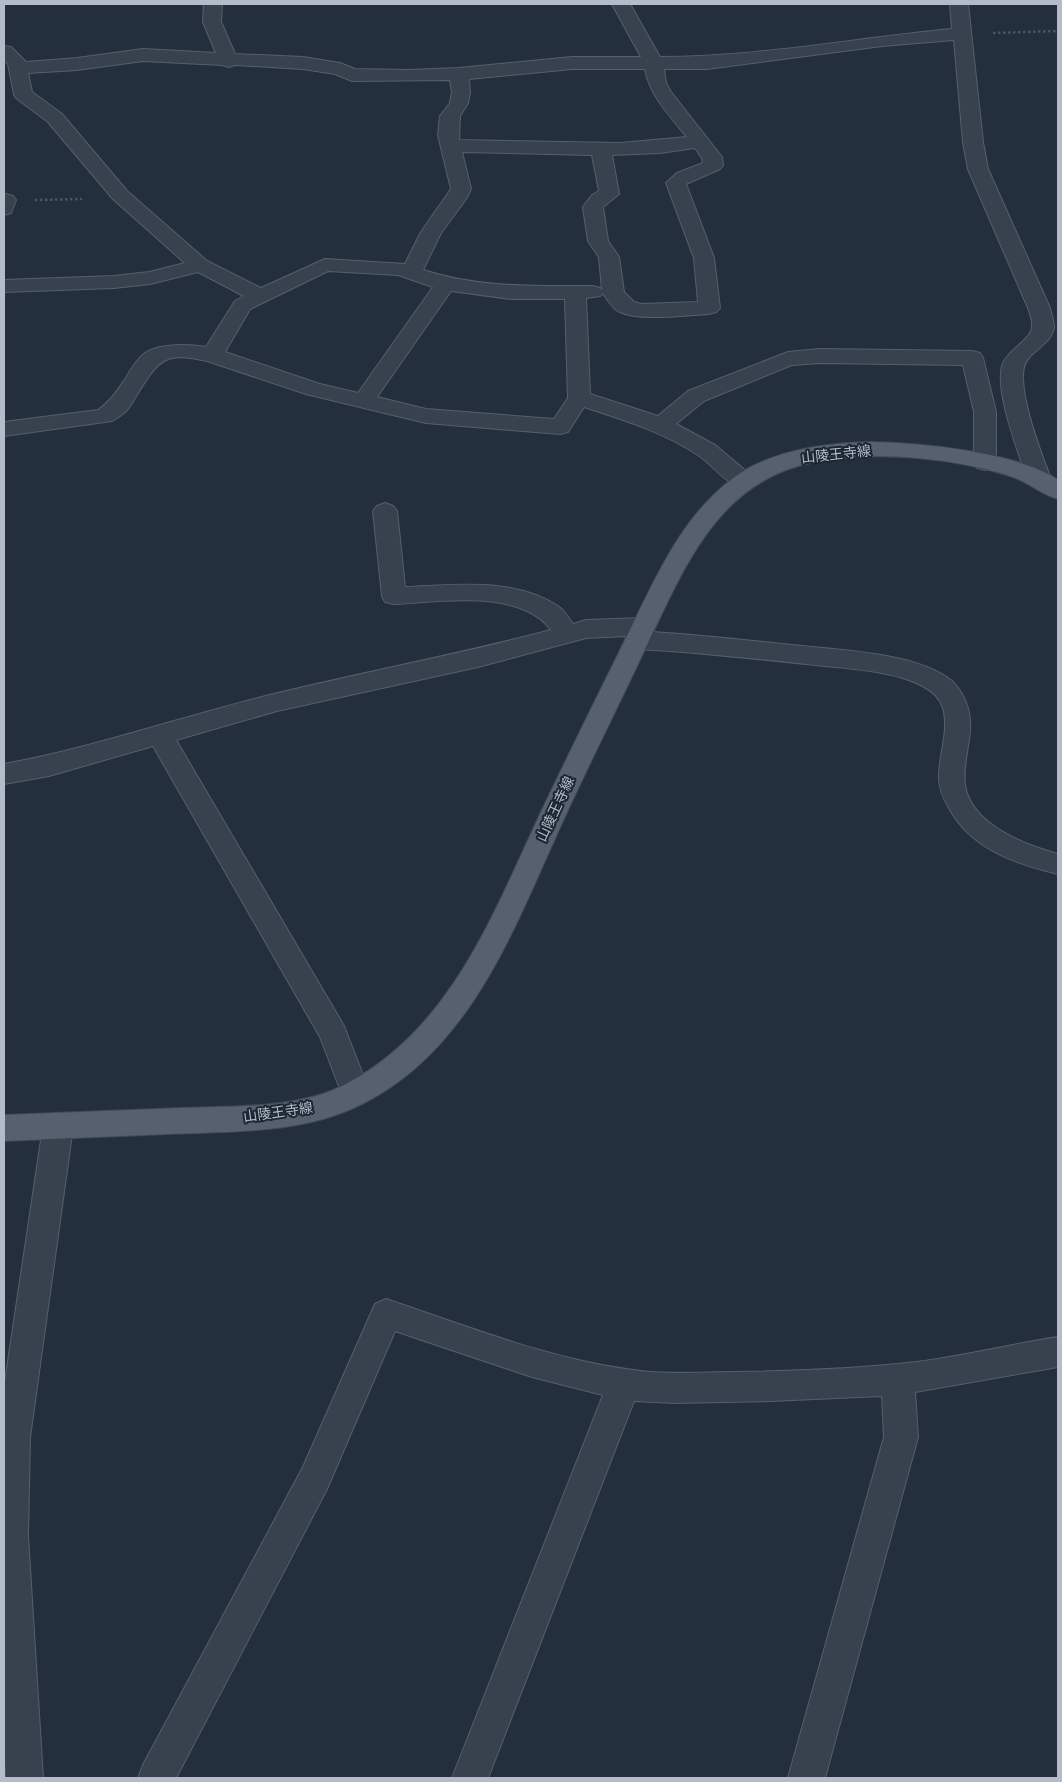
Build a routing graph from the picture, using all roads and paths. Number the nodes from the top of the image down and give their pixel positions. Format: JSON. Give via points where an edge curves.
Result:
{"nodes":[{"id":1,"x":213,"y":4,"type":"edge"},
{"id":2,"x":621,"y":4,"type":"edge"},
{"id":3,"x":959,"y":4,"type":"edge"},
{"id":4,"x":1058,"y":31,"type":"edge"},
{"id":5,"x":963,"y":34,"type":"junction"},
{"id":6,"x":4,"y":51,"type":"edge"},
{"id":7,"x":229,"y":61,"type":"junction"},
{"id":8,"x":653,"y":62,"type":"junction"},
{"id":9,"x":17,"y":68,"type":"junction"},
{"id":10,"x":459,"y":74,"type":"junction"},
{"id":11,"x":700,"y":141,"type":"junction"},
{"id":12,"x":451,"y":146,"type":"junction"},
{"id":13,"x":601,"y":150,"type":"junction"},
{"id":14,"x":120,"y":195,"type":"junction"},
{"id":15,"x":5,"y":205,"type":"edge"},
{"id":16,"x":200,"y":265,"type":"junction"},
{"id":17,"x":411,"y":273,"type":"junction"},
{"id":18,"x":445,"y":284,"type":"junction"},
{"id":19,"x":4,"y":286,"type":"edge"},
{"id":20,"x":613,"y":292,"type":"junction"},
{"id":21,"x":575,"y":293,"type":"junction"},
{"id":22,"x":260,"y":296,"type":"junction"},
{"id":23,"x":1048,"y":338,"type":"edge"},
{"id":24,"x":212,"y":355,"type":"junction"},
{"id":25,"x":579,"y":398,"type":"junction"},
{"id":26,"x":363,"y":401,"type":"junction"},
{"id":27,"x":662,"y":425,"type":"junction"},
{"id":28,"x":4,"y":428,"type":"edge"},
{"id":29,"x":985,"y":463,"type":"junction"},
{"id":30,"x":744,"y":481,"type":"junction"},
{"id":31,"x":1049,"y":485,"type":"edge"},
{"id":32,"x":385,"y":511,"type":"dead end"},
{"id":33,"x":640,"y":633,"type":"junction"},
{"id":34,"x":568,"y":634,"type":"junction"},
{"id":35,"x":160,"y":735,"type":"junction"},
{"id":36,"x":4,"y":774,"type":"edge"},
{"id":37,"x":1058,"y":864,"type":"edge"},
{"id":38,"x":355,"y":1093,"type":"junction"},
{"id":39,"x":58,"y":1127,"type":"junction"},
{"id":40,"x":4,"y":1128,"type":"edge"},
{"id":41,"x":1058,"y":1352,"type":"edge"},
{"id":42,"x":898,"y":1379,"type":"junction"},
{"id":43,"x":624,"y":1385,"type":"junction"},
{"id":44,"x":24,"y":1778,"type":"edge"},
{"id":45,"x":156,"y":1778,"type":"edge"},
{"id":46,"x":470,"y":1778,"type":"edge"},
{"id":47,"x":807,"y":1778,"type":"edge"}],
"edges":[{"from":1,"to":7,"type":"street","via":[[212,22]]},
{"from":2,"to":8,"type":"street"},
{"from":3,"to":5,"type":"street"},
{"from":4,"to":5,"type":"path"},
{"from":5,"to":8,"type":"street","via":[[708,63]]},
{"from":5,"to":23,"type":"street","via":[[978,169],[1039,308],[1042,327]]},
{"from":6,"to":9,"type":"street","via":[[17,62]]},
{"from":7,"to":9,"type":"street","via":[[143,55]]},
{"from":7,"to":10,"type":"street","via":[[302,63],[352,75]]},
{"from":8,"to":10,"type":"street","via":[[572,63]]},
{"from":8,"to":11,"type":"street","via":[[662,93]]},
{"from":9,"to":14,"type":"street","via":[[22,94],[55,118]]},
{"from":10,"to":12,"type":"street","via":[[459,103],[450,116],[448,135]]},
{"from":11,"to":13,"type":"street"},
{"from":11,"to":20,"type":"street","via":[[712,157],[712,165],[676,183],[704,258],[709,308],[642,310],[627,307]]},
{"from":12,"to":13,"type":"street"},
{"from":12,"to":17,"type":"street","via":[[461,189],[432,232]]},
{"from":13,"to":20,"type":"street","via":[[609,194],[593,207],[598,241],[609,257]]},
{"from":14,"to":15,"type":"path"},
{"from":14,"to":16,"type":"street"},
{"from":16,"to":19,"type":"street","via":[[150,278],[114,282]]},
{"from":16,"to":22,"type":"street"},
{"from":17,"to":18,"type":"street"},
{"from":17,"to":22,"type":"street","via":[[400,269],[325,265]]},
{"from":18,"to":21,"type":"street","via":[[511,293]]},
{"from":18,"to":26,"type":"street"},
{"from":20,"to":21,"type":"street"},
{"from":21,"to":25,"type":"street"},
{"from":22,"to":24,"type":"street","via":[[242,305]]},
{"from":23,"to":31,"type":"street","via":[[1022,351],[1013,367],[1014,392]]},
{"from":24,"to":26,"type":"street","via":[[314,389]]},
{"from":24,"to":28,"type":"street","via":[[192,350],[153,357],[118,406],[104,416]]},
{"from":25,"to":26,"type":"street","via":[[560,427],[426,416]]},
{"from":25,"to":27,"type":"street"},
{"from":27,"to":29,"type":"street","via":[[696,396],[788,359],[820,356],[972,358],[985,412]]},
{"from":27,"to":30,"type":"street","via":[[707,450]]},
{"from":29,"to":30,"type":"main road","name":"山陵王寺線","via":[[906,450],[864,449],[815,453],[782,462]]},
{"from":29,"to":31,"type":"main road","name":"山陵王寺線"},
{"from":30,"to":33,"type":"main road","name":"山陵王寺線","via":[[710,511],[681,549]]},
{"from":32,"to":34,"type":"street","via":[[394,596],[488,592],[517,598],[550,613]]},
{"from":33,"to":34,"type":"street","via":[[586,629]]},
{"from":33,"to":37,"type":"street","via":[[694,643],[876,663],[935,681],[952,699],[958,716],[959,737],[952,784],[958,802],[970,820],[989,838],[1007,848]]},
{"from":33,"to":38,"type":"main road","name":"山陵王寺線","via":[[481,967],[451,1011],[415,1051]]},
{"from":34,"to":35,"type":"street","via":[[478,658],[277,702]]},
{"from":35,"to":36,"type":"street","via":[[49,766]]},
{"from":35,"to":38,"type":"street","via":[[334,1034]]},
{"from":38,"to":39,"type":"main road","name":"山陵王寺線","via":[[309,1110],[267,1117]]},
{"from":39,"to":40,"type":"main road","name":"山陵王寺線"},
{"from":39,"to":44,"type":"street","via":[[13,1437],[11,1536]]},
{"from":41,"to":42,"type":"street"},
{"from":42,"to":43,"type":"street","via":[[750,1387]]},
{"from":42,"to":47,"type":"street","via":[[901,1437]]},
{"from":43,"to":45,"type":"street","via":[[565,1372],[386,1314],[315,1478]]},
{"from":43,"to":46,"type":"street"}]}
